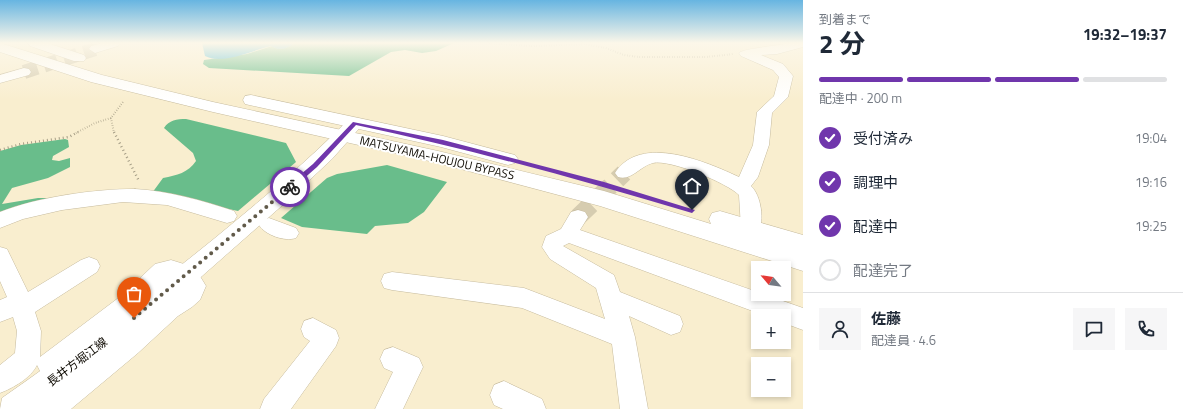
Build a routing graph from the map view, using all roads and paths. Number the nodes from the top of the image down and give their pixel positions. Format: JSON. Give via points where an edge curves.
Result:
{"nodes":[{"id":1,"x":46,"y":62,"type":"edge"},
{"id":2,"x":95,"y":62,"type":"tunnel mouth"},
{"id":3,"x":766,"y":62,"type":"edge"},
{"id":4,"x":24,"y":72,"type":"tunnel mouth"},
{"id":5,"x":0,"y":79,"type":"edge"},
{"id":6,"x":123,"y":102,"type":"dead end"},
{"id":7,"x":111,"y":118,"type":"junction"},
{"id":8,"x":349,"y":130,"type":"junction"},
{"id":9,"x":0,"y":150,"type":"edge"},
{"id":10,"x":624,"y":173,"type":"tunnel mouth"},
{"id":11,"x":741,"y":186,"type":"junction"},
{"id":12,"x":147,"y":196,"type":"junction"},
{"id":13,"x":227,"y":216,"type":"dead end"},
{"id":14,"x":0,"y":221,"type":"edge"},
{"id":15,"x":269,"y":225,"type":"dead end"},
{"id":16,"x":751,"y":228,"type":"junction"},
{"id":17,"x":289,"y":233,"type":"dead end"},
{"id":18,"x":803,"y":244,"type":"edge"},
{"id":19,"x":0,"y":255,"type":"edge"},
{"id":20,"x":803,"y":261,"type":"edge"},
{"id":21,"x":89,"y":266,"type":"dead end"},
{"id":22,"x":187,"y":276,"type":"junction"},
{"id":23,"x":392,"y":280,"type":"dead end"},
{"id":24,"x":611,"y":298,"type":"junction"},
{"id":25,"x":14,"y":307,"type":"edge"},
{"id":26,"x":803,"y":319,"type":"edge"},
{"id":27,"x":671,"y":324,"type":"dead end"},
{"id":28,"x":313,"y":329,"type":"dead end"},
{"id":29,"x":622,"y":336,"type":"junction"},
{"id":30,"x":393,"y":359,"type":"dead end"},
{"id":31,"x":0,"y":380,"type":"edge"},
{"id":32,"x":504,"y":396,"type":"dead end"},
{"id":33,"x":0,"y":400,"type":"edge"},
{"id":34,"x":14,"y":409,"type":"edge"},
{"id":35,"x":49,"y":409,"type":"edge"},
{"id":36,"x":274,"y":409,"type":"edge"},
{"id":37,"x":389,"y":409,"type":"edge"},
{"id":38,"x":532,"y":409,"type":"edge"},
{"id":39,"x":634,"y":409,"type":"edge"}],
"edges":[{"from":1,"to":8,"type":"main road","name":"MATSUYAMA-HOUJOU BYPASS","via":[[98,79]]},
{"from":2,"to":8,"type":"main road","name":"MATSUYAMA-HOUJOU BYPASS"},
{"from":3,"to":11,"type":"street","via":[[778,67],[786,76],[783,96],[765,112],[761,145],[749,177]]},
{"from":4,"to":5,"type":"street"},
{"from":6,"to":7,"type":"path"},
{"from":7,"to":9,"type":"path","via":[[94,123],[69,137],[21,144]]},
{"from":7,"to":12,"type":"path","via":[[118,142]]},
{"from":8,"to":16,"type":"main road","name":"MATSUYAMA-HOUJOU BYPASS","via":[[443,142],[604,184]]},
{"from":8,"to":20,"type":"main road","name":"MATSUYAMA-HOUJOU BYPASS","via":[[438,157],[604,199]]},
{"from":8,"to":22,"type":"main road","name":"長井方堀江線","via":[[315,165]]},
{"from":10,"to":11,"type":"street","via":[[635,163],[658,157],[699,168]]},
{"from":11,"to":16,"type":"street","via":[[749,198]]},
{"from":12,"to":13,"type":"street","via":[[192,204]]},
{"from":12,"to":14,"type":"street","via":[[117,196],[66,202],[14,214]]},
{"from":15,"to":17,"type":"street"},
{"from":16,"to":18,"type":"main road","name":"MATSUYAMA-HOUJOU BYPASS"},
{"from":19,"to":25,"type":"street"},
{"from":21,"to":25,"type":"street"},
{"from":22,"to":33,"type":"street","via":[[176,269],[162,271],[141,293],[100,327]]},
{"from":22,"to":34,"type":"main road","name":"長井方堀江線"},
{"from":22,"to":35,"type":"street","via":[[195,286],[192,293]]},
{"from":23,"to":29,"type":"street","via":[[524,298]]},
{"from":24,"to":26,"type":"street","via":[[606,282],[557,253],[552,247],[553,242],[573,225]]},
{"from":24,"to":27,"type":"street"},
{"from":24,"to":29,"type":"street"},
{"from":25,"to":31,"type":"street","via":[[29,331],[26,359]]},
{"from":28,"to":36,"type":"street","via":[[327,338]]},
{"from":29,"to":39,"type":"street"},
{"from":30,"to":37,"type":"street","via":[[410,367]]},
{"from":32,"to":38,"type":"street"}]}
